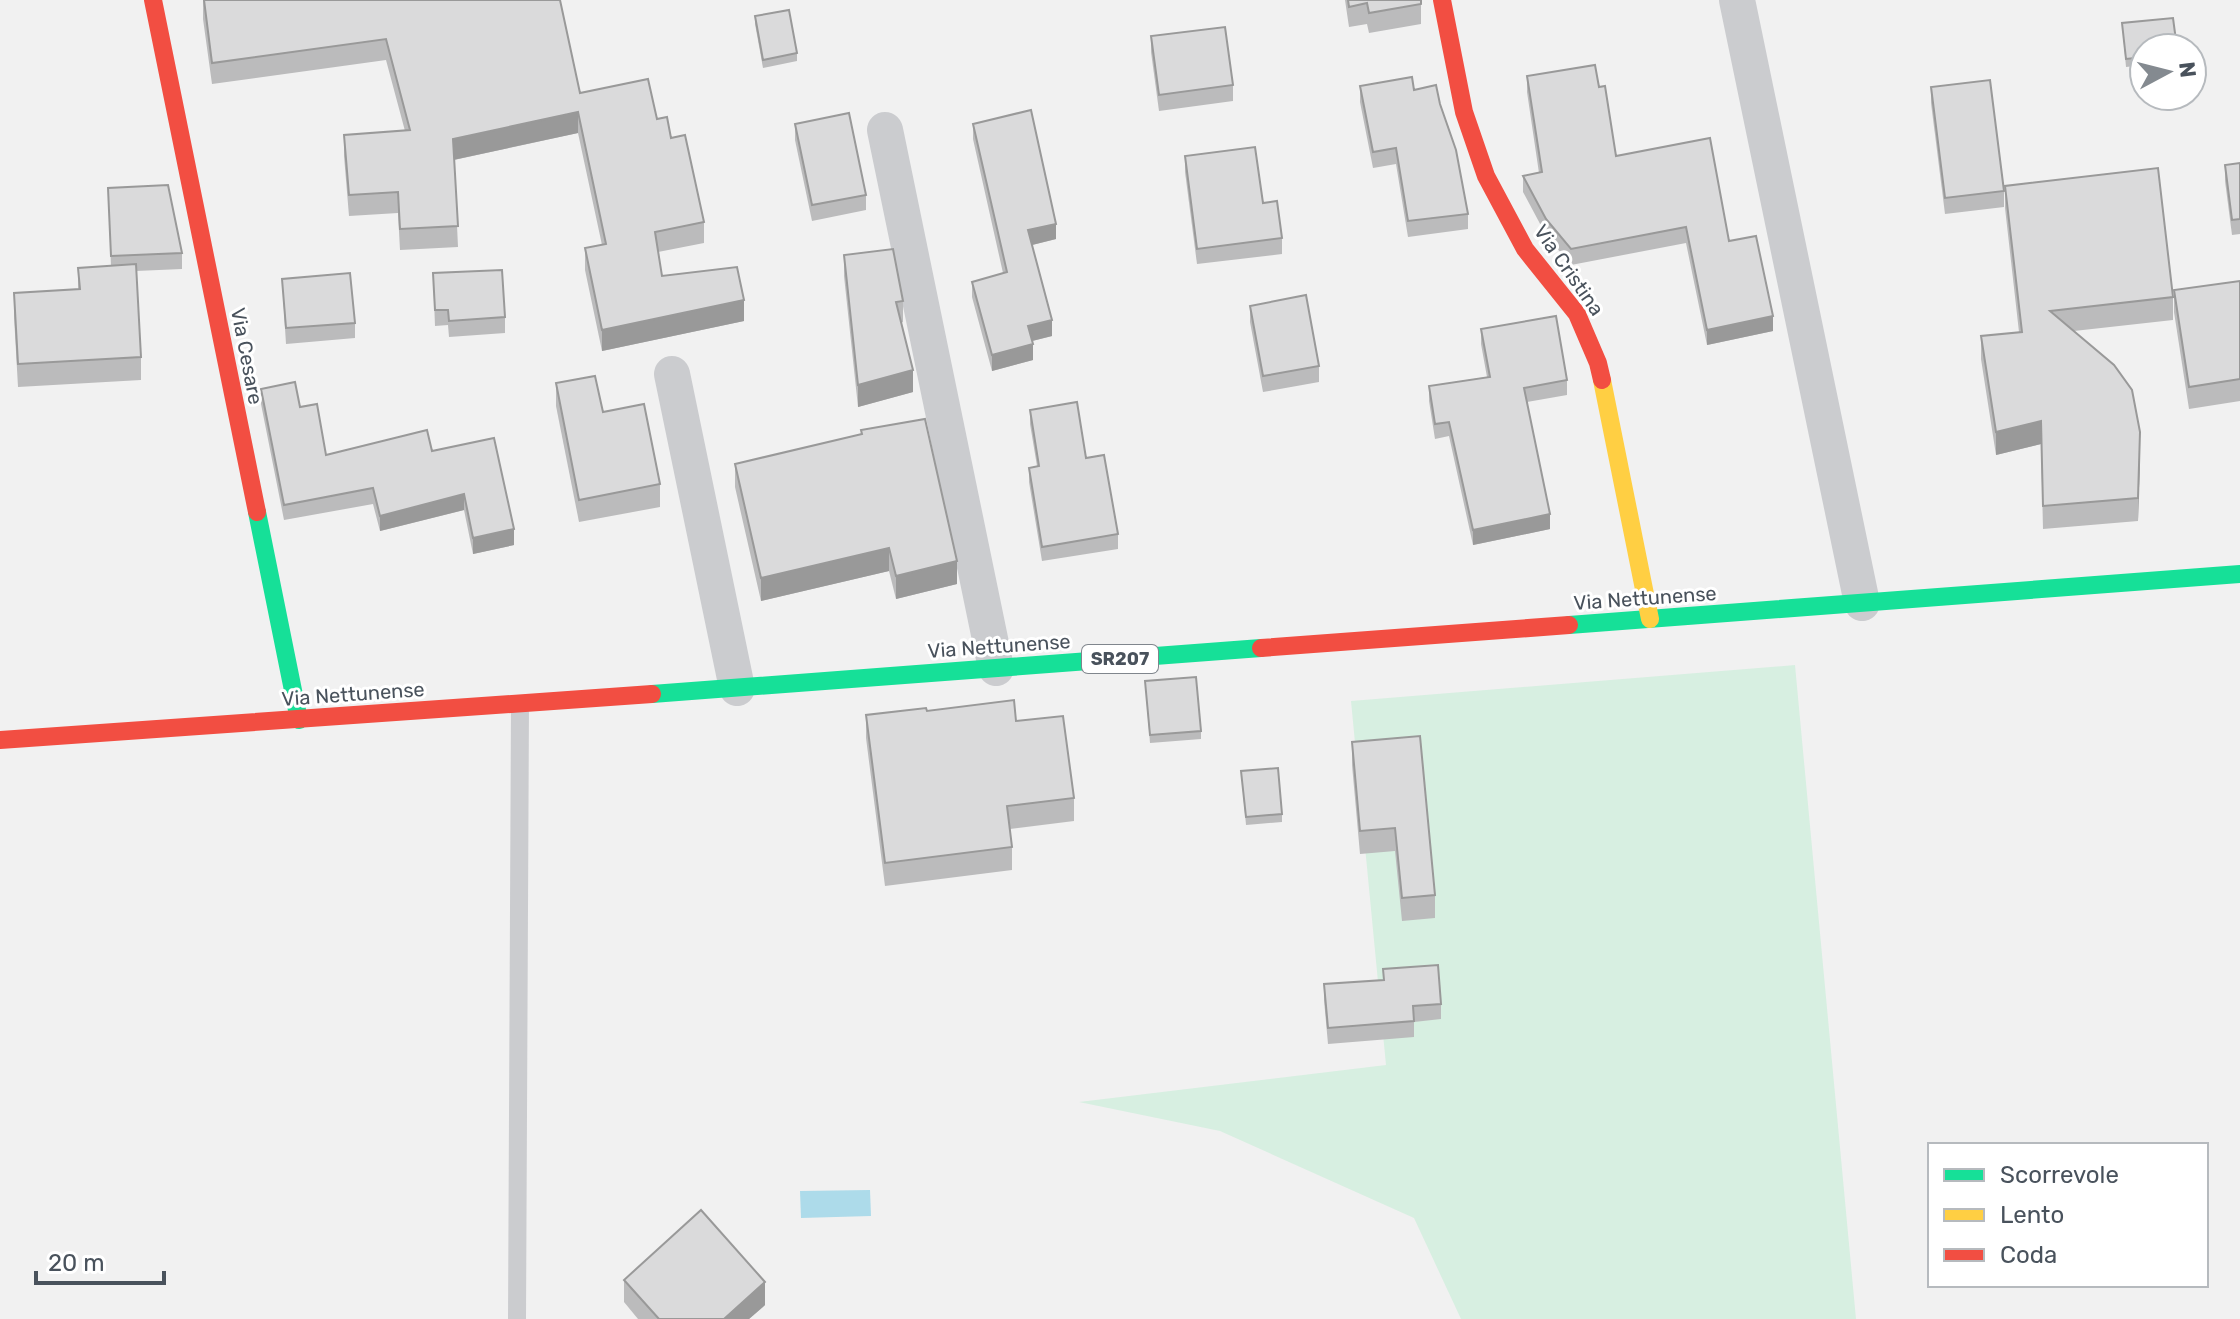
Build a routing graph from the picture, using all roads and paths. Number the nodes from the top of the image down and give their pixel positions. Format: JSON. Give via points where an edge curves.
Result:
{"nodes":[{"id":1,"x":153,"y":0,"type":"edge"},
{"id":2,"x":1442,"y":0,"type":"edge"},
{"id":3,"x":1737,"y":0,"type":"edge"},
{"id":4,"x":885,"y":130,"type":"dead end"},
{"id":5,"x":672,"y":374,"type":"dead end"},
{"id":6,"x":2240,"y":574,"type":"edge"},
{"id":7,"x":1862,"y":603,"type":"junction"},
{"id":8,"x":1650,"y":619,"type":"junction"},
{"id":9,"x":996,"y":668,"type":"junction"},
{"id":10,"x":737,"y":688,"type":"junction"},
{"id":11,"x":520,"y":704,"type":"junction"},
{"id":12,"x":299,"y":720,"type":"junction"},
{"id":13,"x":0,"y":740,"type":"edge"},
{"id":14,"x":517,"y":1319,"type":"edge"}],
"edges":[{"from":1,"to":12,"type":"main road","name":"Via Cesare"},
{"from":2,"to":8,"type":"main road","name":"Via Cristina","via":[[1464,112],[1486,176],[1525,249],[1577,314],[1598,363]]},
{"from":3,"to":7,"type":"street"},
{"from":4,"to":9,"type":"street"},
{"from":5,"to":10,"type":"street"},
{"from":6,"to":7,"type":"main road","name":"Via Nettunense","number":"SR207"},
{"from":7,"to":8,"type":"main road","name":"Via Nettunense","number":"SR207"},
{"from":8,"to":9,"type":"main road","name":"Via Nettunense","number":"SR207"},
{"from":9,"to":10,"type":"main road","name":"Via Nettunense","number":"SR207"},
{"from":10,"to":11,"type":"main road","name":"Via Nettunense","number":"SR207"},
{"from":11,"to":12,"type":"main road","name":"Via Nettunense","number":"SR207"},
{"from":11,"to":14,"type":"lane"},
{"from":12,"to":13,"type":"main road","name":"Via Nettunense","number":"SR207"}]}
